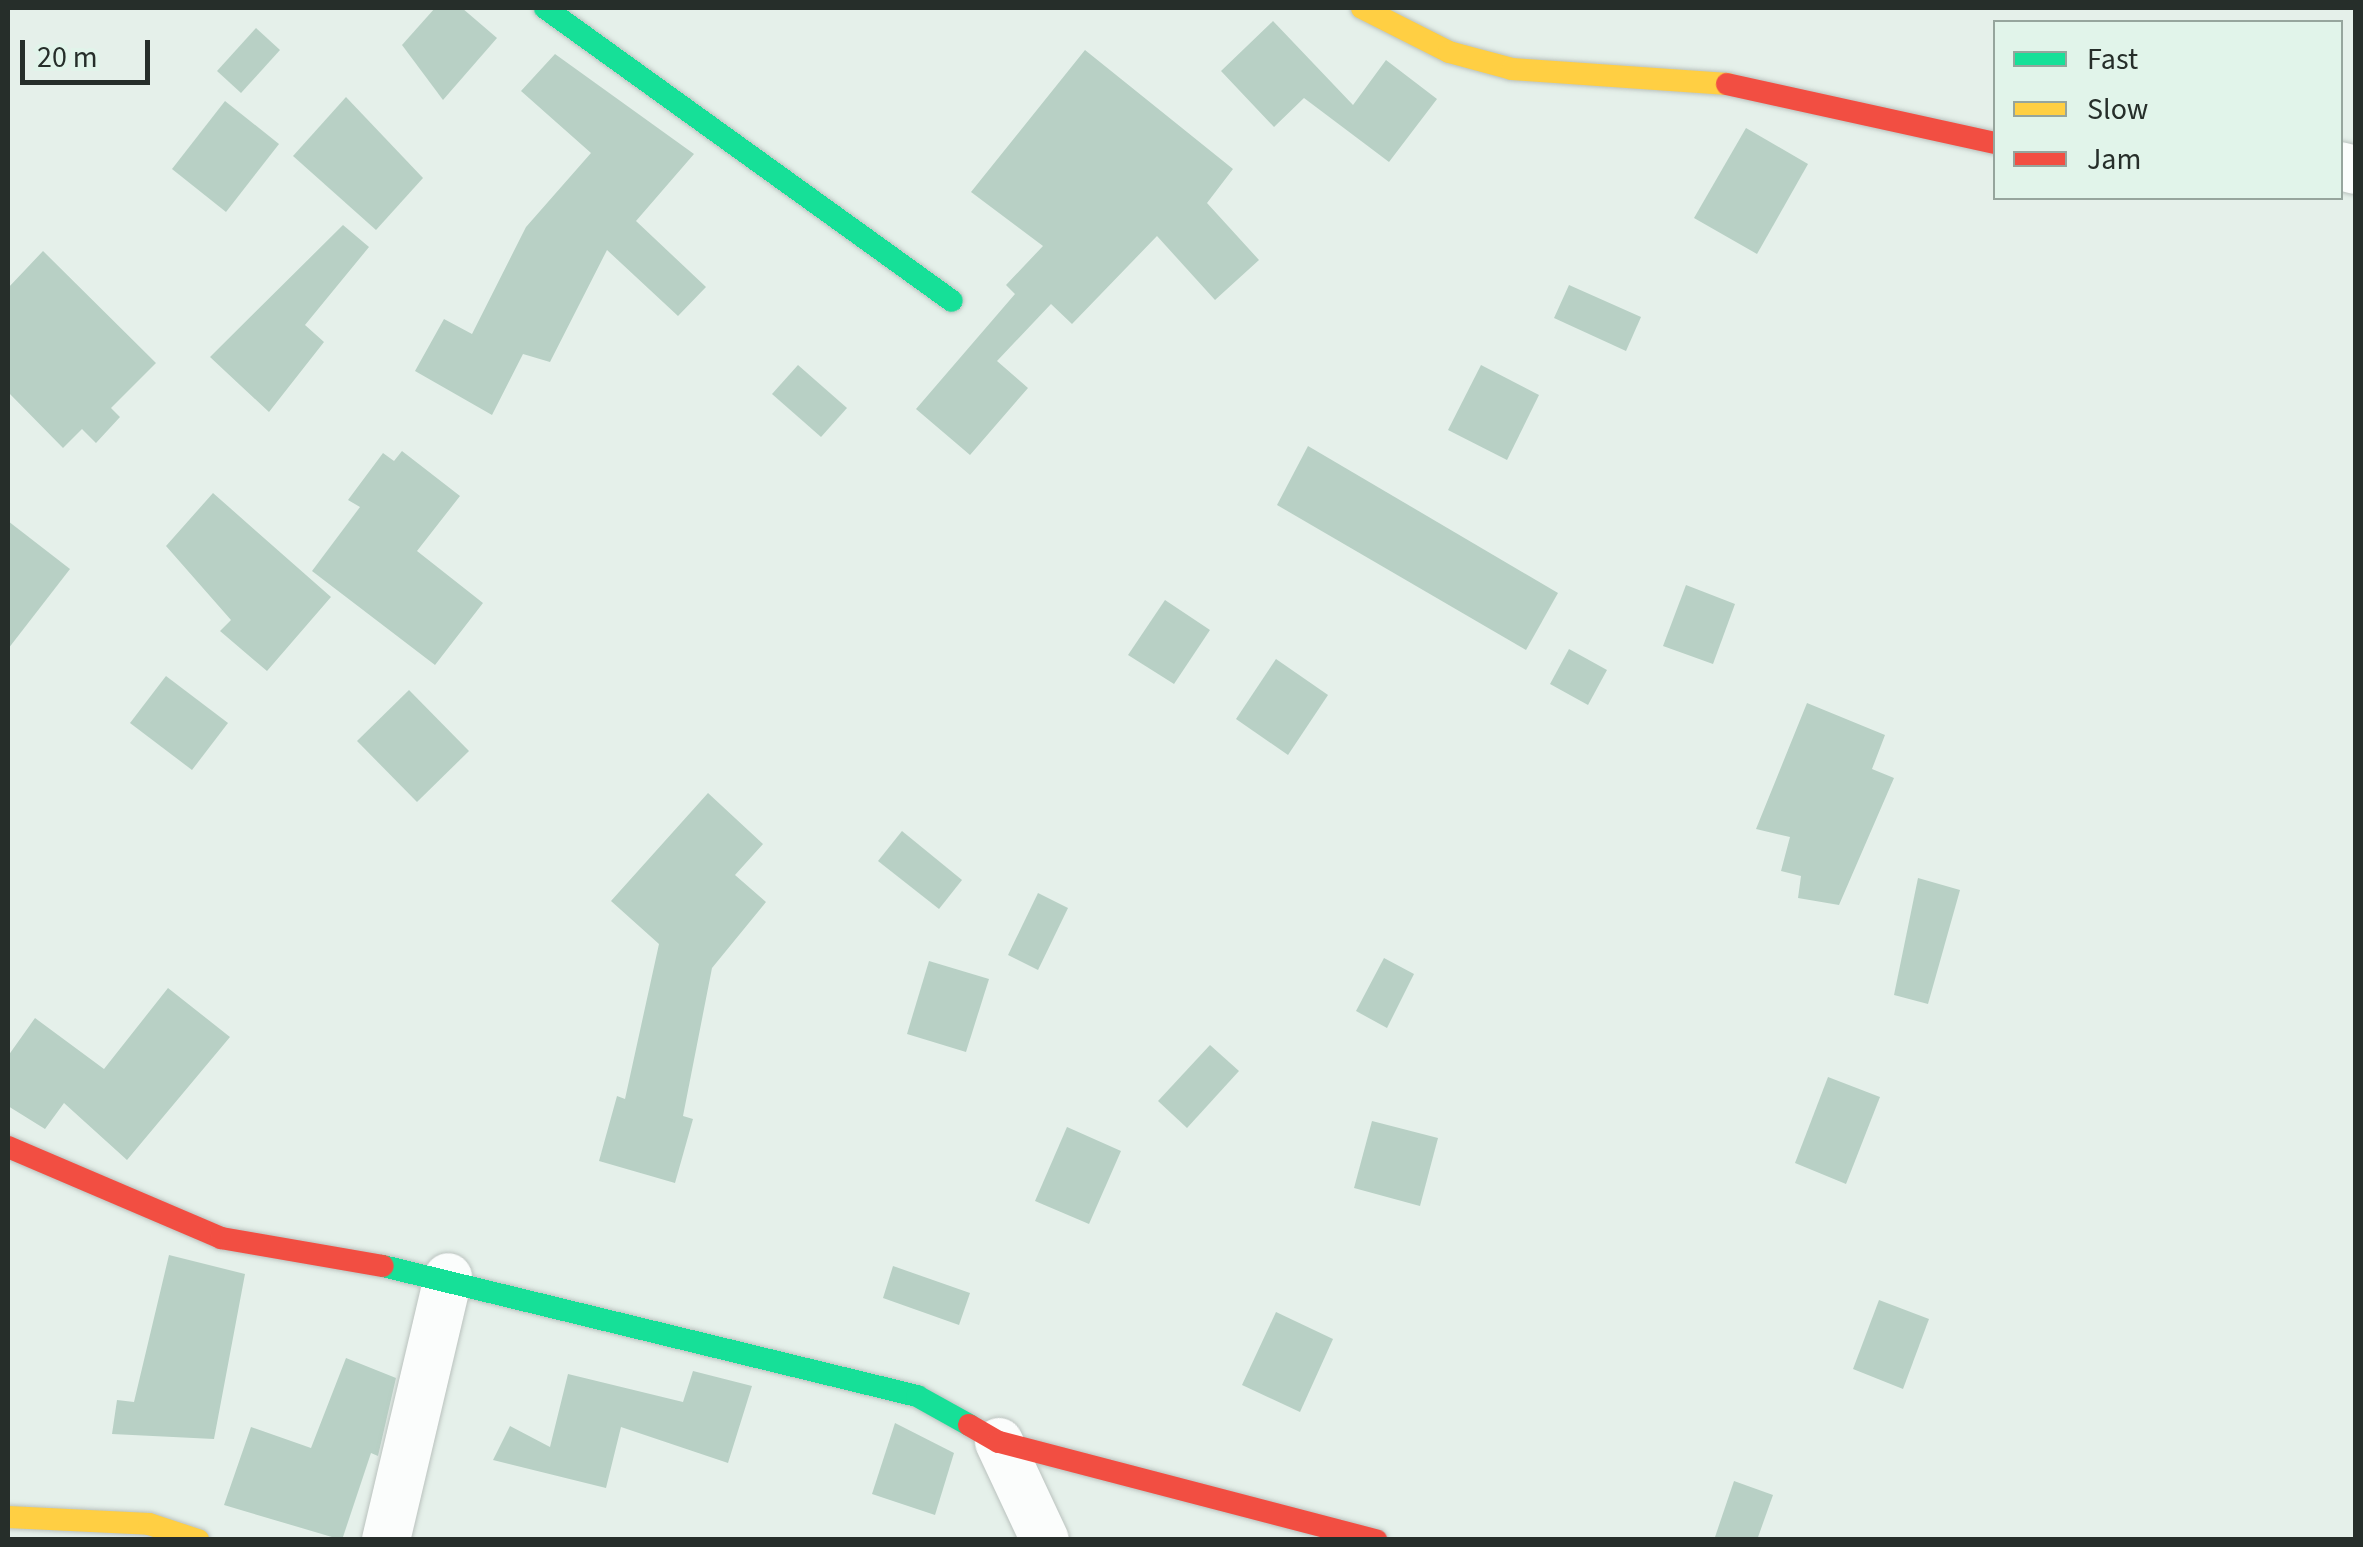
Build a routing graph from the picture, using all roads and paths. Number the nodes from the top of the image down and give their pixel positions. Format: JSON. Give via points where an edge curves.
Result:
{"nodes":[{"id":1,"x":544,"y":8,"type":"edge"},
{"id":2,"x":1362,"y":8,"type":"edge"},
{"id":3,"x":1993,"y":142,"type":"edge"},
{"id":4,"x":952,"y":301,"type":"dead end"},
{"id":5,"x":8,"y":1148,"type":"edge"},
{"id":6,"x":448,"y":1277,"type":"junction"},
{"id":7,"x":999,"y":1442,"type":"junction"},
{"id":8,"x":8,"y":1517,"type":"edge"},
{"id":9,"x":198,"y":1540,"type":"edge"},
{"id":10,"x":386,"y":1540,"type":"edge"},
{"id":11,"x":1045,"y":1540,"type":"edge"},
{"id":12,"x":1376,"y":1540,"type":"edge"}],
"edges":[{"from":1,"to":4,"type":"street"},
{"from":2,"to":3,"type":"street","via":[[1449,52],[1512,68],[1699,78]]},
{"from":5,"to":6,"type":"street","via":[[221,1238]]},
{"from":6,"to":7,"type":"street","via":[[916,1396]]},
{"from":6,"to":10,"type":"street"},
{"from":7,"to":11,"type":"street"},
{"from":7,"to":12,"type":"street"},
{"from":8,"to":9,"type":"street","via":[[149,1524]]}]}
